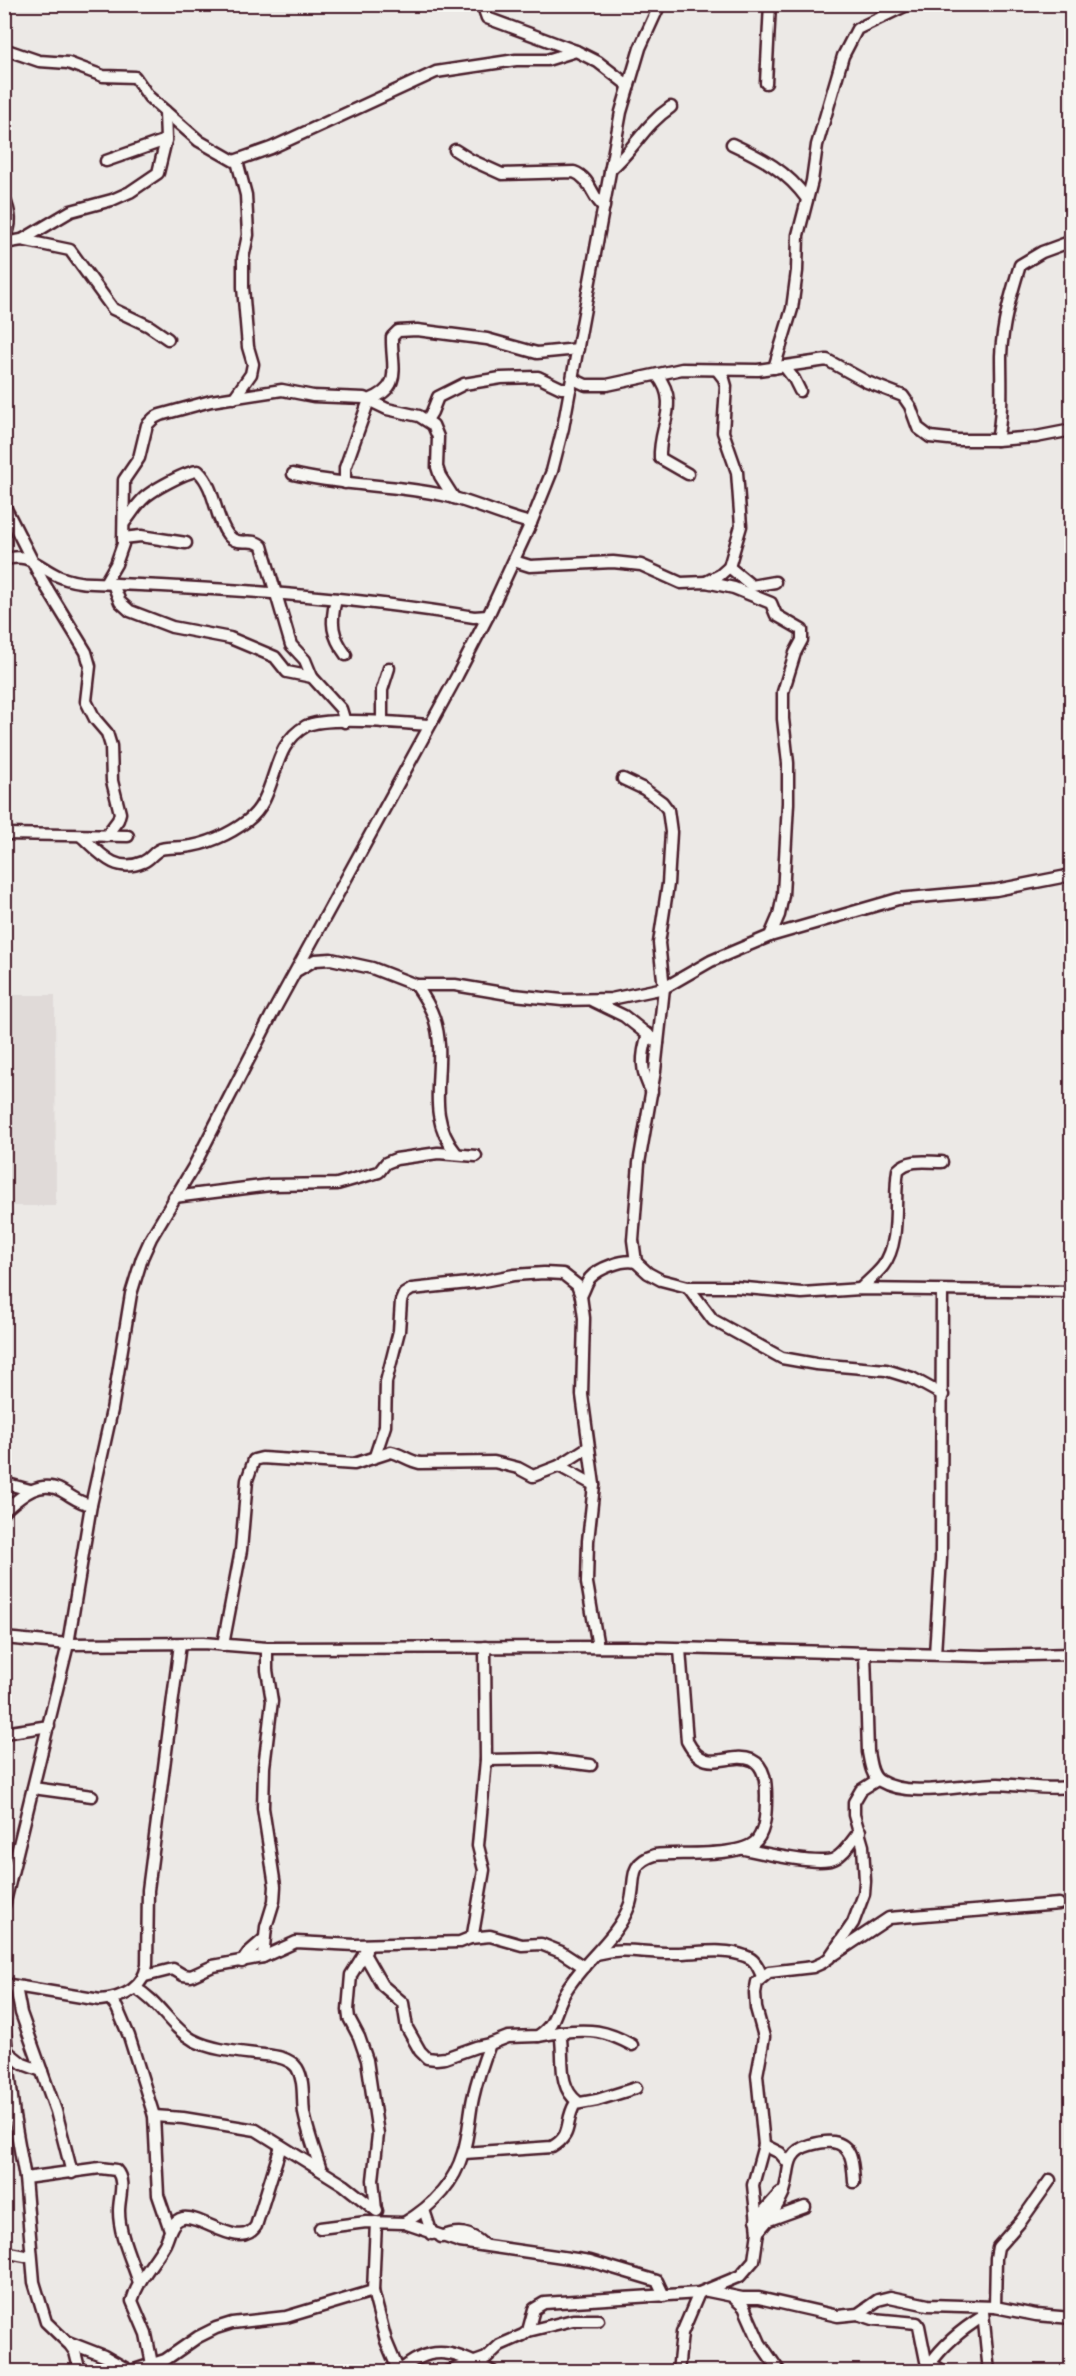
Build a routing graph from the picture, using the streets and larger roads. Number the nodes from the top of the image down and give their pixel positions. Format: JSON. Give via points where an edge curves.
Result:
{"nodes":[{"id":1,"x":482,"y":4,"type":"edge"},
{"id":2,"x":660,"y":4,"type":"edge"},
{"id":3,"x":770,"y":4,"type":"edge"},
{"id":4,"x":909,"y":4,"type":"edge"},
{"id":5,"x":4,"y":49,"type":"edge"},
{"id":6,"x":576,"y":51,"type":"junction"},
{"id":7,"x":766,"y":84,"type":"dead end"},
{"id":8,"x":629,"y":86,"type":"junction"},
{"id":9,"x":671,"y":107,"type":"dead end"},
{"id":10,"x":165,"y":111,"type":"junction"},
{"id":11,"x":166,"y":140,"type":"junction"},
{"id":12,"x":732,"y":144,"type":"dead end"},
{"id":13,"x":455,"y":150,"type":"dead end"},
{"id":14,"x":106,"y":161,"type":"dead end"},
{"id":15,"x":237,"y":161,"type":"junction"},
{"id":16,"x":610,"y":170,"type":"junction"},
{"id":17,"x":4,"y":198,"type":"edge"},
{"id":18,"x":807,"y":199,"type":"junction"},
{"id":19,"x":604,"y":207,"type":"junction"},
{"id":20,"x":4,"y":239,"type":"edge"},
{"id":21,"x":22,"y":240,"type":"junction"},
{"id":22,"x":1071,"y":241,"type":"edge"},
{"id":23,"x":4,"y":243,"type":"edge"},
{"id":24,"x":168,"y":339,"type":"dead end"},
{"id":25,"x":578,"y":349,"type":"junction"},
{"id":26,"x":779,"y":367,"type":"junction"},
{"id":27,"x":717,"y":370,"type":"junction"},
{"id":28,"x":657,"y":375,"type":"junction"},
{"id":29,"x":572,"y":383,"type":"junction"},
{"id":30,"x":800,"y":391,"type":"dead end"},
{"id":31,"x":234,"y":398,"type":"junction"},
{"id":32,"x":369,"y":400,"type":"junction"},
{"id":33,"x":427,"y":420,"type":"junction"},
{"id":34,"x":1071,"y":430,"type":"edge"},
{"id":35,"x":997,"y":440,"type":"junction"},
{"id":36,"x":293,"y":474,"type":"dead end"},
{"id":37,"x":688,"y":474,"type":"dead end"},
{"id":38,"x":345,"y":483,"type":"junction"},
{"id":39,"x":454,"y":498,"type":"junction"},
{"id":40,"x":4,"y":505,"type":"edge"},
{"id":41,"x":124,"y":523,"type":"junction"},
{"id":42,"x":531,"y":524,"type":"junction"},
{"id":43,"x":123,"y":538,"type":"junction"},
{"id":44,"x":186,"y":543,"type":"dead end"},
{"id":45,"x":4,"y":560,"type":"edge"},
{"id":46,"x":32,"y":560,"type":"junction"},
{"id":47,"x":514,"y":561,"type":"junction"},
{"id":48,"x":729,"y":567,"type":"junction"},
{"id":49,"x":706,"y":582,"type":"junction"},
{"id":50,"x":775,"y":582,"type":"dead end"},
{"id":51,"x":109,"y":583,"type":"junction"},
{"id":52,"x":278,"y":595,"type":"junction"},
{"id":53,"x":336,"y":599,"type":"junction"},
{"id":54,"x":488,"y":616,"type":"junction"},
{"id":55,"x":346,"y":655,"type":"dead end"},
{"id":56,"x":389,"y":668,"type":"dead end"},
{"id":57,"x":312,"y":677,"type":"junction"},
{"id":58,"x":345,"y":722,"type":"junction"},
{"id":59,"x":382,"y":722,"type":"junction"},
{"id":60,"x":429,"y":725,"type":"junction"},
{"id":61,"x":623,"y":779,"type":"dead end"},
{"id":62,"x":4,"y":834,"type":"edge"},
{"id":63,"x":81,"y":836,"type":"junction"},
{"id":64,"x":106,"y":836,"type":"junction"},
{"id":65,"x":128,"y":836,"type":"dead end"},
{"id":66,"x":1071,"y":875,"type":"edge"},
{"id":67,"x":770,"y":936,"type":"junction"},
{"id":68,"x":296,"y":972,"type":"junction"},
{"id":69,"x":416,"y":985,"type":"junction"},
{"id":70,"x":664,"y":988,"type":"junction"},
{"id":71,"x":590,"y":1000,"type":"junction"},
{"id":72,"x":648,"y":1034,"type":"junction"},
{"id":73,"x":658,"y":1043,"type":"junction"},
{"id":74,"x":652,"y":1092,"type":"junction"},
{"id":75,"x":456,"y":1154,"type":"junction"},
{"id":76,"x":476,"y":1155,"type":"dead end"},
{"id":77,"x":942,"y":1162,"type":"dead end"},
{"id":78,"x":174,"y":1197,"type":"junction"},
{"id":79,"x":636,"y":1262,"type":"junction"},
{"id":80,"x":688,"y":1287,"type":"junction"},
{"id":81,"x":860,"y":1289,"type":"junction"},
{"id":82,"x":942,"y":1291,"type":"junction"},
{"id":83,"x":1071,"y":1292,"type":"edge"},
{"id":84,"x":581,"y":1296,"type":"junction"},
{"id":85,"x":943,"y":1395,"type":"junction"},
{"id":86,"x":587,"y":1448,"type":"junction"},
{"id":87,"x":375,"y":1456,"type":"junction"},
{"id":88,"x":559,"y":1466,"type":"junction"},
{"id":89,"x":4,"y":1483,"type":"edge"},
{"id":90,"x":594,"y":1485,"type":"junction"},
{"id":91,"x":30,"y":1490,"type":"junction"},
{"id":92,"x":91,"y":1505,"type":"junction"},
{"id":93,"x":4,"y":1511,"type":"edge"},
{"id":94,"x":4,"y":1638,"type":"edge"},
{"id":95,"x":68,"y":1644,"type":"junction"},
{"id":96,"x":180,"y":1644,"type":"junction"},
{"id":97,"x":223,"y":1645,"type":"junction"},
{"id":98,"x":485,"y":1647,"type":"junction"},
{"id":99,"x":598,"y":1647,"type":"junction"},
{"id":100,"x":267,"y":1648,"type":"junction"},
{"id":101,"x":680,"y":1649,"type":"junction"},
{"id":102,"x":865,"y":1653,"type":"junction"},
{"id":103,"x":935,"y":1654,"type":"junction"},
{"id":104,"x":1071,"y":1654,"type":"edge"},
{"id":105,"x":49,"y":1726,"type":"junction"},
{"id":106,"x":4,"y":1733,"type":"edge"},
{"id":107,"x":486,"y":1760,"type":"junction"},
{"id":108,"x":591,"y":1765,"type":"dead end"},
{"id":109,"x":877,"y":1780,"type":"junction"},
{"id":110,"x":1071,"y":1787,"type":"edge"},
{"id":111,"x":33,"y":1788,"type":"junction"},
{"id":112,"x":92,"y":1796,"type":"dead end"},
{"id":113,"x":860,"y":1831,"type":"junction"},
{"id":114,"x":744,"y":1849,"type":"junction"},
{"id":115,"x":1059,"y":1904,"type":"dead end"},
{"id":116,"x":4,"y":1906,"type":"edge"},
{"id":117,"x":470,"y":1938,"type":"junction"},
{"id":118,"x":264,"y":1939,"type":"junction"},
{"id":119,"x":367,"y":1949,"type":"junction"},
{"id":120,"x":596,"y":1954,"type":"junction"},
{"id":121,"x":263,"y":1957,"type":"junction"},
{"id":122,"x":829,"y":1958,"type":"junction"},
{"id":123,"x":242,"y":1962,"type":"junction"},
{"id":124,"x":584,"y":1967,"type":"junction"},
{"id":125,"x":762,"y":1976,"type":"junction"},
{"id":126,"x":145,"y":1977,"type":"junction"},
{"id":127,"x":10,"y":1985,"type":"edge"},
{"id":128,"x":135,"y":1988,"type":"junction"},
{"id":129,"x":110,"y":1999,"type":"junction"},
{"id":130,"x":4,"y":2022,"type":"edge"},
{"id":131,"x":560,"y":2032,"type":"junction"},
{"id":132,"x":537,"y":2036,"type":"junction"},
{"id":133,"x":490,"y":2044,"type":"junction"},
{"id":134,"x":633,"y":2045,"type":"dead end"},
{"id":135,"x":6,"y":2047,"type":"edge"},
{"id":136,"x":42,"y":2071,"type":"junction"},
{"id":137,"x":636,"y":2088,"type":"dead end"},
{"id":138,"x":578,"y":2102,"type":"junction"},
{"id":139,"x":154,"y":2116,"type":"junction"},
{"id":140,"x":764,"y":2145,"type":"junction"},
{"id":141,"x":280,"y":2146,"type":"junction"},
{"id":142,"x":464,"y":2153,"type":"junction"},
{"id":143,"x":789,"y":2164,"type":"junction"},
{"id":144,"x":321,"y":2170,"type":"junction"},
{"id":145,"x":72,"y":2173,"type":"junction"},
{"id":146,"x":25,"y":2178,"type":"junction"},
{"id":147,"x":1050,"y":2180,"type":"dead end"},
{"id":148,"x":854,"y":2182,"type":"dead end"},
{"id":149,"x":785,"y":2189,"type":"junction"},
{"id":150,"x":805,"y":2206,"type":"dead end"},
{"id":151,"x":375,"y":2210,"type":"junction"},
{"id":152,"x":424,"y":2210,"type":"junction"},
{"id":153,"x":756,"y":2220,"type":"junction"},
{"id":154,"x":769,"y":2220,"type":"junction"},
{"id":155,"x":381,"y":2222,"type":"junction"},
{"id":156,"x":404,"y":2223,"type":"junction"},
{"id":157,"x":320,"y":2228,"type":"dead end"},
{"id":158,"x":170,"y":2230,"type":"junction"},
{"id":159,"x":758,"y":2232,"type":"junction"},
{"id":160,"x":437,"y":2235,"type":"junction"},
{"id":161,"x":4,"y":2252,"type":"edge"},
{"id":162,"x":30,"y":2257,"type":"junction"},
{"id":163,"x":139,"y":2283,"type":"junction"},
{"id":164,"x":373,"y":2291,"type":"junction"},
{"id":165,"x":703,"y":2292,"type":"junction"},
{"id":166,"x":664,"y":2296,"type":"junction"},
{"id":167,"x":732,"y":2296,"type":"junction"},
{"id":168,"x":987,"y":2310,"type":"junction"},
{"id":169,"x":532,"y":2312,"type":"junction"},
{"id":170,"x":858,"y":2314,"type":"junction"},
{"id":171,"x":1071,"y":2318,"type":"edge"},
{"id":172,"x":598,"y":2320,"type":"dead end"},
{"id":173,"x":528,"y":2331,"type":"junction"},
{"id":174,"x":507,"y":2341,"type":"junction"},
{"id":175,"x":67,"y":2342,"type":"junction"},
{"id":176,"x":472,"y":2362,"type":"junction"},
{"id":177,"x":152,"y":2364,"type":"junction"},
{"id":178,"x":930,"y":2364,"type":"junction"},
{"id":179,"x":129,"y":2371,"type":"edge"},
{"id":180,"x":80,"y":2372,"type":"edge"},
{"id":181,"x":399,"y":2372,"type":"edge"},
{"id":182,"x":447,"y":2372,"type":"edge"},
{"id":183,"x":493,"y":2372,"type":"edge"},
{"id":184,"x":678,"y":2372,"type":"edge"},
{"id":185,"x":780,"y":2372,"type":"edge"},
{"id":186,"x":945,"y":2372,"type":"edge"},
{"id":187,"x":989,"y":2372,"type":"edge"}],
"edges":[{"from":1,"to":6,"type":"street","via":[[487,18]]},
{"from":2,"to":8,"type":"street","via":[[640,48]]},
{"from":3,"to":7,"type":"street"},
{"from":4,"to":18,"type":"street","via":[[861,26],[853,34],[817,145]]},
{"from":5,"to":10,"type":"street","via":[[39,61],[68,63],[103,76],[135,77]]},
{"from":6,"to":8,"type":"street"},
{"from":6,"to":15,"type":"street","via":[[547,60],[516,60],[436,72]]},
{"from":8,"to":16,"type":"street"},
{"from":9,"to":16,"type":"street","via":[[653,120],[621,162]]},
{"from":10,"to":11,"type":"street"},
{"from":10,"to":15,"type":"street","via":[[199,141]]},
{"from":11,"to":14,"type":"street"},
{"from":11,"to":21,"type":"street","via":[[158,173],[139,187],[60,216]]},
{"from":12,"to":18,"type":"street","via":[[775,165]]},
{"from":13,"to":19,"type":"street","via":[[502,174],[574,172],[583,177]]},
{"from":15,"to":31,"type":"street","via":[[246,195],[248,235],[243,288],[253,365]]},
{"from":16,"to":19,"type":"street"},
{"from":17,"to":20,"type":"street","via":[[10,221]]},
{"from":18,"to":26,"type":"street","via":[[798,235],[792,309]]},
{"from":19,"to":25,"type":"street"},
{"from":21,"to":23,"type":"street"},
{"from":21,"to":24,"type":"street","via":[[70,250],[113,309]]},
{"from":22,"to":35,"type":"street","via":[[1020,265],[1001,355]]},
{"from":25,"to":29,"type":"street"},
{"from":25,"to":32,"type":"street","via":[[537,353],[487,339],[398,331],[392,337],[393,380],[384,393]]},
{"from":26,"to":27,"type":"street"},
{"from":26,"to":30,"type":"street","via":[[794,379]]},
{"from":26,"to":35,"type":"street","via":[[821,359],[832,361],[867,382],[903,396],[925,435]]},
{"from":27,"to":28,"type":"street","via":[[682,369]]},
{"from":27,"to":48,"type":"street","via":[[726,386],[723,432],[737,472],[742,521]]},
{"from":28,"to":29,"type":"street","via":[[607,385]]},
{"from":28,"to":37,"type":"street","via":[[666,386],[669,400],[660,458]]},
{"from":29,"to":33,"type":"street","via":[[561,388],[538,376],[475,381],[438,397]]},
{"from":29,"to":42,"type":"street","via":[[555,460]]},
{"from":31,"to":32,"type":"street","via":[[282,390]]},
{"from":31,"to":41,"type":"street","via":[[149,421],[139,458],[124,480]]},
{"from":32,"to":33,"type":"street"},
{"from":32,"to":38,"type":"street","via":[[345,468]]},
{"from":33,"to":39,"type":"street","via":[[438,437],[436,460],[440,476]]},
{"from":34,"to":35,"type":"street"},
{"from":36,"to":38,"type":"street"},
{"from":38,"to":39,"type":"street","via":[[385,485]]},
{"from":39,"to":42,"type":"street"},
{"from":40,"to":46,"type":"street"},
{"from":41,"to":43,"type":"street"},
{"from":41,"to":52,"type":"street","via":[[142,500],[198,471],[207,483],[229,537],[262,546]]},
{"from":42,"to":47,"type":"street"},
{"from":43,"to":44,"type":"street","via":[[141,536]]},
{"from":43,"to":51,"type":"street"},
{"from":45,"to":46,"type":"street","via":[[18,556]]},
{"from":46,"to":51,"type":"street","via":[[65,579]]},
{"from":46,"to":64,"type":"street","via":[[88,660],[90,673],[85,697],[109,738],[112,780],[120,807],[118,820]]},
{"from":47,"to":49,"type":"street","via":[[530,566],[627,563],[681,583]]},
{"from":47,"to":54,"type":"street"},
{"from":48,"to":49,"type":"street"},
{"from":48,"to":50,"type":"street","via":[[752,586]]},
{"from":49,"to":67,"type":"street","via":[[734,588],[767,602],[776,615],[803,633],[783,692],[788,804],[783,895]]},
{"from":51,"to":52,"type":"street"},
{"from":51,"to":57,"type":"street","via":[[130,611],[172,627],[230,638],[275,657],[287,672]]},
{"from":52,"to":53,"type":"street"},
{"from":52,"to":57,"type":"street","via":[[288,639],[305,660]]},
{"from":53,"to":54,"type":"street"},
{"from":53,"to":55,"type":"street","via":[[332,631]]},
{"from":54,"to":60,"type":"street"},
{"from":56,"to":59,"type":"street","via":[[382,690]]},
{"from":57,"to":58,"type":"street","via":[[341,709]]},
{"from":58,"to":59,"type":"street"},
{"from":58,"to":63,"type":"street","via":[[309,724],[295,735],[275,766],[267,798],[258,811],[220,836],[197,845],[161,849],[141,863],[124,866],[113,864]]},
{"from":59,"to":60,"type":"street"},
{"from":60,"to":68,"type":"street"},
{"from":61,"to":70,"type":"street","via":[[662,802],[671,821],[668,884],[659,943]]},
{"from":62,"to":63,"type":"street"},
{"from":63,"to":64,"type":"street"},
{"from":64,"to":65,"type":"street"},
{"from":66,"to":67,"type":"street","via":[[996,890],[910,897]]},
{"from":67,"to":70,"type":"street","via":[[711,961]]},
{"from":68,"to":69,"type":"street","via":[[315,960],[331,958]]},
{"from":68,"to":78,"type":"street"},
{"from":69,"to":71,"type":"street","via":[[455,985],[540,998]]},
{"from":69,"to":75,"type":"street","via":[[427,1001],[438,1035],[438,1122]]},
{"from":70,"to":71,"type":"street"},
{"from":70,"to":73,"type":"street"},
{"from":71,"to":72,"type":"street","via":[[618,1012]]},
{"from":72,"to":73,"type":"street"},
{"from":72,"to":74,"type":"street","via":[[642,1067]]},
{"from":73,"to":74,"type":"street"},
{"from":74,"to":79,"type":"street","via":[[639,1162],[633,1240]]},
{"from":75,"to":76,"type":"street"},
{"from":75,"to":78,"type":"street","via":[[396,1159],[379,1172],[337,1184],[270,1185]]},
{"from":77,"to":81,"type":"street","via":[[912,1162],[898,1170],[889,1255]]},
{"from":78,"to":92,"type":"street","via":[[150,1238],[136,1274]]},
{"from":79,"to":80,"type":"street","via":[[661,1280]]},
{"from":79,"to":84,"type":"street","via":[[629,1260],[590,1278]]},
{"from":80,"to":81,"type":"street","via":[[802,1293]]},
{"from":80,"to":85,"type":"street","via":[[713,1320],[782,1358],[892,1371]]},
{"from":81,"to":82,"type":"street"},
{"from":82,"to":83,"type":"street"},
{"from":82,"to":85,"type":"street"},
{"from":84,"to":86,"type":"street"},
{"from":84,"to":87,"type":"street","via":[[570,1278],[557,1273],[514,1275],[407,1291],[401,1300],[399,1331],[386,1382],[385,1426]]},
{"from":85,"to":103,"type":"street","via":[[940,1600]]},
{"from":86,"to":88,"type":"street"},
{"from":86,"to":90,"type":"street"},
{"from":87,"to":88,"type":"street","via":[[391,1452],[420,1463],[494,1462],[533,1476]]},
{"from":87,"to":97,"type":"street","via":[[354,1464],[254,1460],[247,1480],[241,1550]]},
{"from":88,"to":90,"type":"street"},
{"from":89,"to":91,"type":"street"},
{"from":90,"to":99,"type":"street","via":[[587,1583]]},
{"from":91,"to":92,"type":"street","via":[[52,1486]]},
{"from":91,"to":93,"type":"street"},
{"from":92,"to":95,"type":"street"},
{"from":94,"to":95,"type":"street"},
{"from":95,"to":96,"type":"street"},
{"from":95,"to":105,"type":"street"},
{"from":96,"to":97,"type":"street"},
{"from":96,"to":126,"type":"street","via":[[148,1890]]},
{"from":97,"to":100,"type":"street"},
{"from":98,"to":99,"type":"street"},
{"from":98,"to":100,"type":"street"},
{"from":98,"to":107,"type":"street"},
{"from":99,"to":101,"type":"street"},
{"from":100,"to":118,"type":"street","via":[[272,1701],[264,1767],[264,1808],[275,1886]]},
{"from":101,"to":102,"type":"street"},
{"from":101,"to":114,"type":"street","via":[[685,1725],[692,1749],[714,1761],[751,1759],[759,1765],[766,1781],[762,1831]]},
{"from":102,"to":103,"type":"street"},
{"from":102,"to":109,"type":"street","via":[[868,1752]]},
{"from":103,"to":104,"type":"street"},
{"from":105,"to":106,"type":"street"},
{"from":105,"to":111,"type":"street"},
{"from":107,"to":108,"type":"street","via":[[524,1758]]},
{"from":107,"to":117,"type":"street","via":[[478,1846],[484,1870]]},
{"from":109,"to":110,"type":"street","via":[[890,1786],[929,1789],[990,1784]]},
{"from":109,"to":113,"type":"street","via":[[861,1790],[854,1802]]},
{"from":111,"to":112,"type":"street"},
{"from":111,"to":116,"type":"street"},
{"from":113,"to":114,"type":"street","via":[[831,1860]]},
{"from":113,"to":122,"type":"street","via":[[865,1862],[864,1894],[853,1923]]},
{"from":114,"to":120,"type":"street","via":[[645,1858],[637,1864],[626,1913]]},
{"from":115,"to":122,"type":"street","via":[[889,1918]]},
{"from":117,"to":119,"type":"street"},
{"from":117,"to":124,"type":"street","via":[[490,1936],[522,1945],[541,1944]]},
{"from":118,"to":121,"type":"street"},
{"from":118,"to":123,"type":"street"},
{"from":119,"to":121,"type":"street","via":[[296,1942]]},
{"from":119,"to":133,"type":"street","via":[[382,1984],[403,2003],[407,2028],[427,2058],[445,2058]]},
{"from":119,"to":151,"type":"street","via":[[350,1981],[349,2018],[367,2060],[378,2134],[373,2180]]},
{"from":120,"to":124,"type":"street"},
{"from":120,"to":125,"type":"street","via":[[628,1950],[736,1953],[756,1964]]},
{"from":121,"to":123,"type":"street"},
{"from":122,"to":125,"type":"street","via":[[813,1967]]},
{"from":123,"to":126,"type":"street","via":[[213,1966],[191,1976],[172,1969]]},
{"from":124,"to":132,"type":"street","via":[[565,1992],[555,2020]]},
{"from":125,"to":140,"type":"street","via":[[755,1993],[764,2037],[757,2075]]},
{"from":126,"to":128,"type":"street"},
{"from":127,"to":129,"type":"street"},
{"from":127,"to":136,"type":"street"},
{"from":128,"to":129,"type":"street"},
{"from":128,"to":144,"type":"street","via":[[192,2040],[278,2057],[296,2067],[301,2077],[307,2128]]},
{"from":129,"to":139,"type":"street","via":[[129,2036]]},
{"from":130,"to":135,"type":"street"},
{"from":131,"to":132,"type":"street"},
{"from":131,"to":134,"type":"street","via":[[600,2031]]},
{"from":131,"to":138,"type":"street","via":[[563,2080]]},
{"from":132,"to":133,"type":"street","via":[[508,2037]]},
{"from":133,"to":142,"type":"street","via":[[479,2075]]},
{"from":135,"to":136,"type":"street","via":[[23,2064]]},
{"from":135,"to":146,"type":"street"},
{"from":136,"to":145,"type":"street"},
{"from":137,"to":138,"type":"street"},
{"from":138,"to":142,"type":"street","via":[[572,2108],[567,2134],[552,2147]]},
{"from":139,"to":141,"type":"street","via":[[256,2130]]},
{"from":139,"to":158,"type":"street","via":[[158,2195]]},
{"from":140,"to":143,"type":"street","via":[[780,2153]]},
{"from":140,"to":153,"type":"street","via":[[753,2185]]},
{"from":141,"to":144,"type":"street"},
{"from":141,"to":158,"type":"street","via":[[253,2232],[227,2233],[185,2218]]},
{"from":142,"to":152,"type":"street","via":[[449,2183]]},
{"from":143,"to":148,"type":"street","via":[[804,2146],[834,2142],[850,2154]]},
{"from":143,"to":149,"type":"street"},
{"from":144,"to":151,"type":"street"},
{"from":145,"to":146,"type":"street"},
{"from":145,"to":163,"type":"street","via":[[113,2168],[119,2173],[119,2222]]},
{"from":146,"to":162,"type":"street"},
{"from":147,"to":168,"type":"street","via":[[998,2247]]},
{"from":149,"to":153,"type":"street"},
{"from":149,"to":154,"type":"street"},
{"from":150,"to":154,"type":"street"},
{"from":151,"to":155,"type":"street"},
{"from":152,"to":156,"type":"street"},
{"from":152,"to":160,"type":"street"},
{"from":153,"to":159,"type":"street"},
{"from":154,"to":159,"type":"street"},
{"from":155,"to":156,"type":"street"},
{"from":155,"to":157,"type":"street"},
{"from":155,"to":164,"type":"street"},
{"from":156,"to":160,"type":"street"},
{"from":158,"to":163,"type":"street"},
{"from":159,"to":165,"type":"street","via":[[754,2260],[746,2271]]},
{"from":160,"to":166,"type":"street","via":[[605,2265],[657,2281]]},
{"from":161,"to":162,"type":"street"},
{"from":162,"to":175,"type":"street","via":[[46,2322]]},
{"from":163,"to":177,"type":"street","via":[[133,2304],[144,2327]]},
{"from":164,"to":177,"type":"street","via":[[286,2317],[216,2328],[176,2354]]},
{"from":164,"to":181,"type":"street"},
{"from":165,"to":166,"type":"street"},
{"from":165,"to":167,"type":"street"},
{"from":165,"to":184,"type":"street","via":[[682,2332]]},
{"from":166,"to":169,"type":"street","via":[[549,2302]]},
{"from":167,"to":170,"type":"street","via":[[767,2299],[838,2316]]},
{"from":167,"to":185,"type":"street","via":[[744,2307],[760,2343]]},
{"from":168,"to":170,"type":"street","via":[[890,2297]]},
{"from":168,"to":171,"type":"street"},
{"from":168,"to":178,"type":"street","via":[[960,2331]]},
{"from":168,"to":187,"type":"street"},
{"from":169,"to":173,"type":"street"},
{"from":169,"to":174,"type":"street"},
{"from":170,"to":178,"type":"street","via":[[916,2323],[920,2326],[922,2351]]},
{"from":172,"to":173,"type":"street","via":[[573,2320]]},
{"from":173,"to":174,"type":"street"},
{"from":174,"to":176,"type":"street","via":[[486,2358]]},
{"from":175,"to":179,"type":"street"},
{"from":175,"to":180,"type":"street","via":[[75,2352]]},
{"from":176,"to":181,"type":"street","via":[[447,2354],[426,2353]]},
{"from":176,"to":182,"type":"street"},
{"from":176,"to":183,"type":"street"},
{"from":177,"to":179,"type":"street"},
{"from":178,"to":186,"type":"street"}]}
